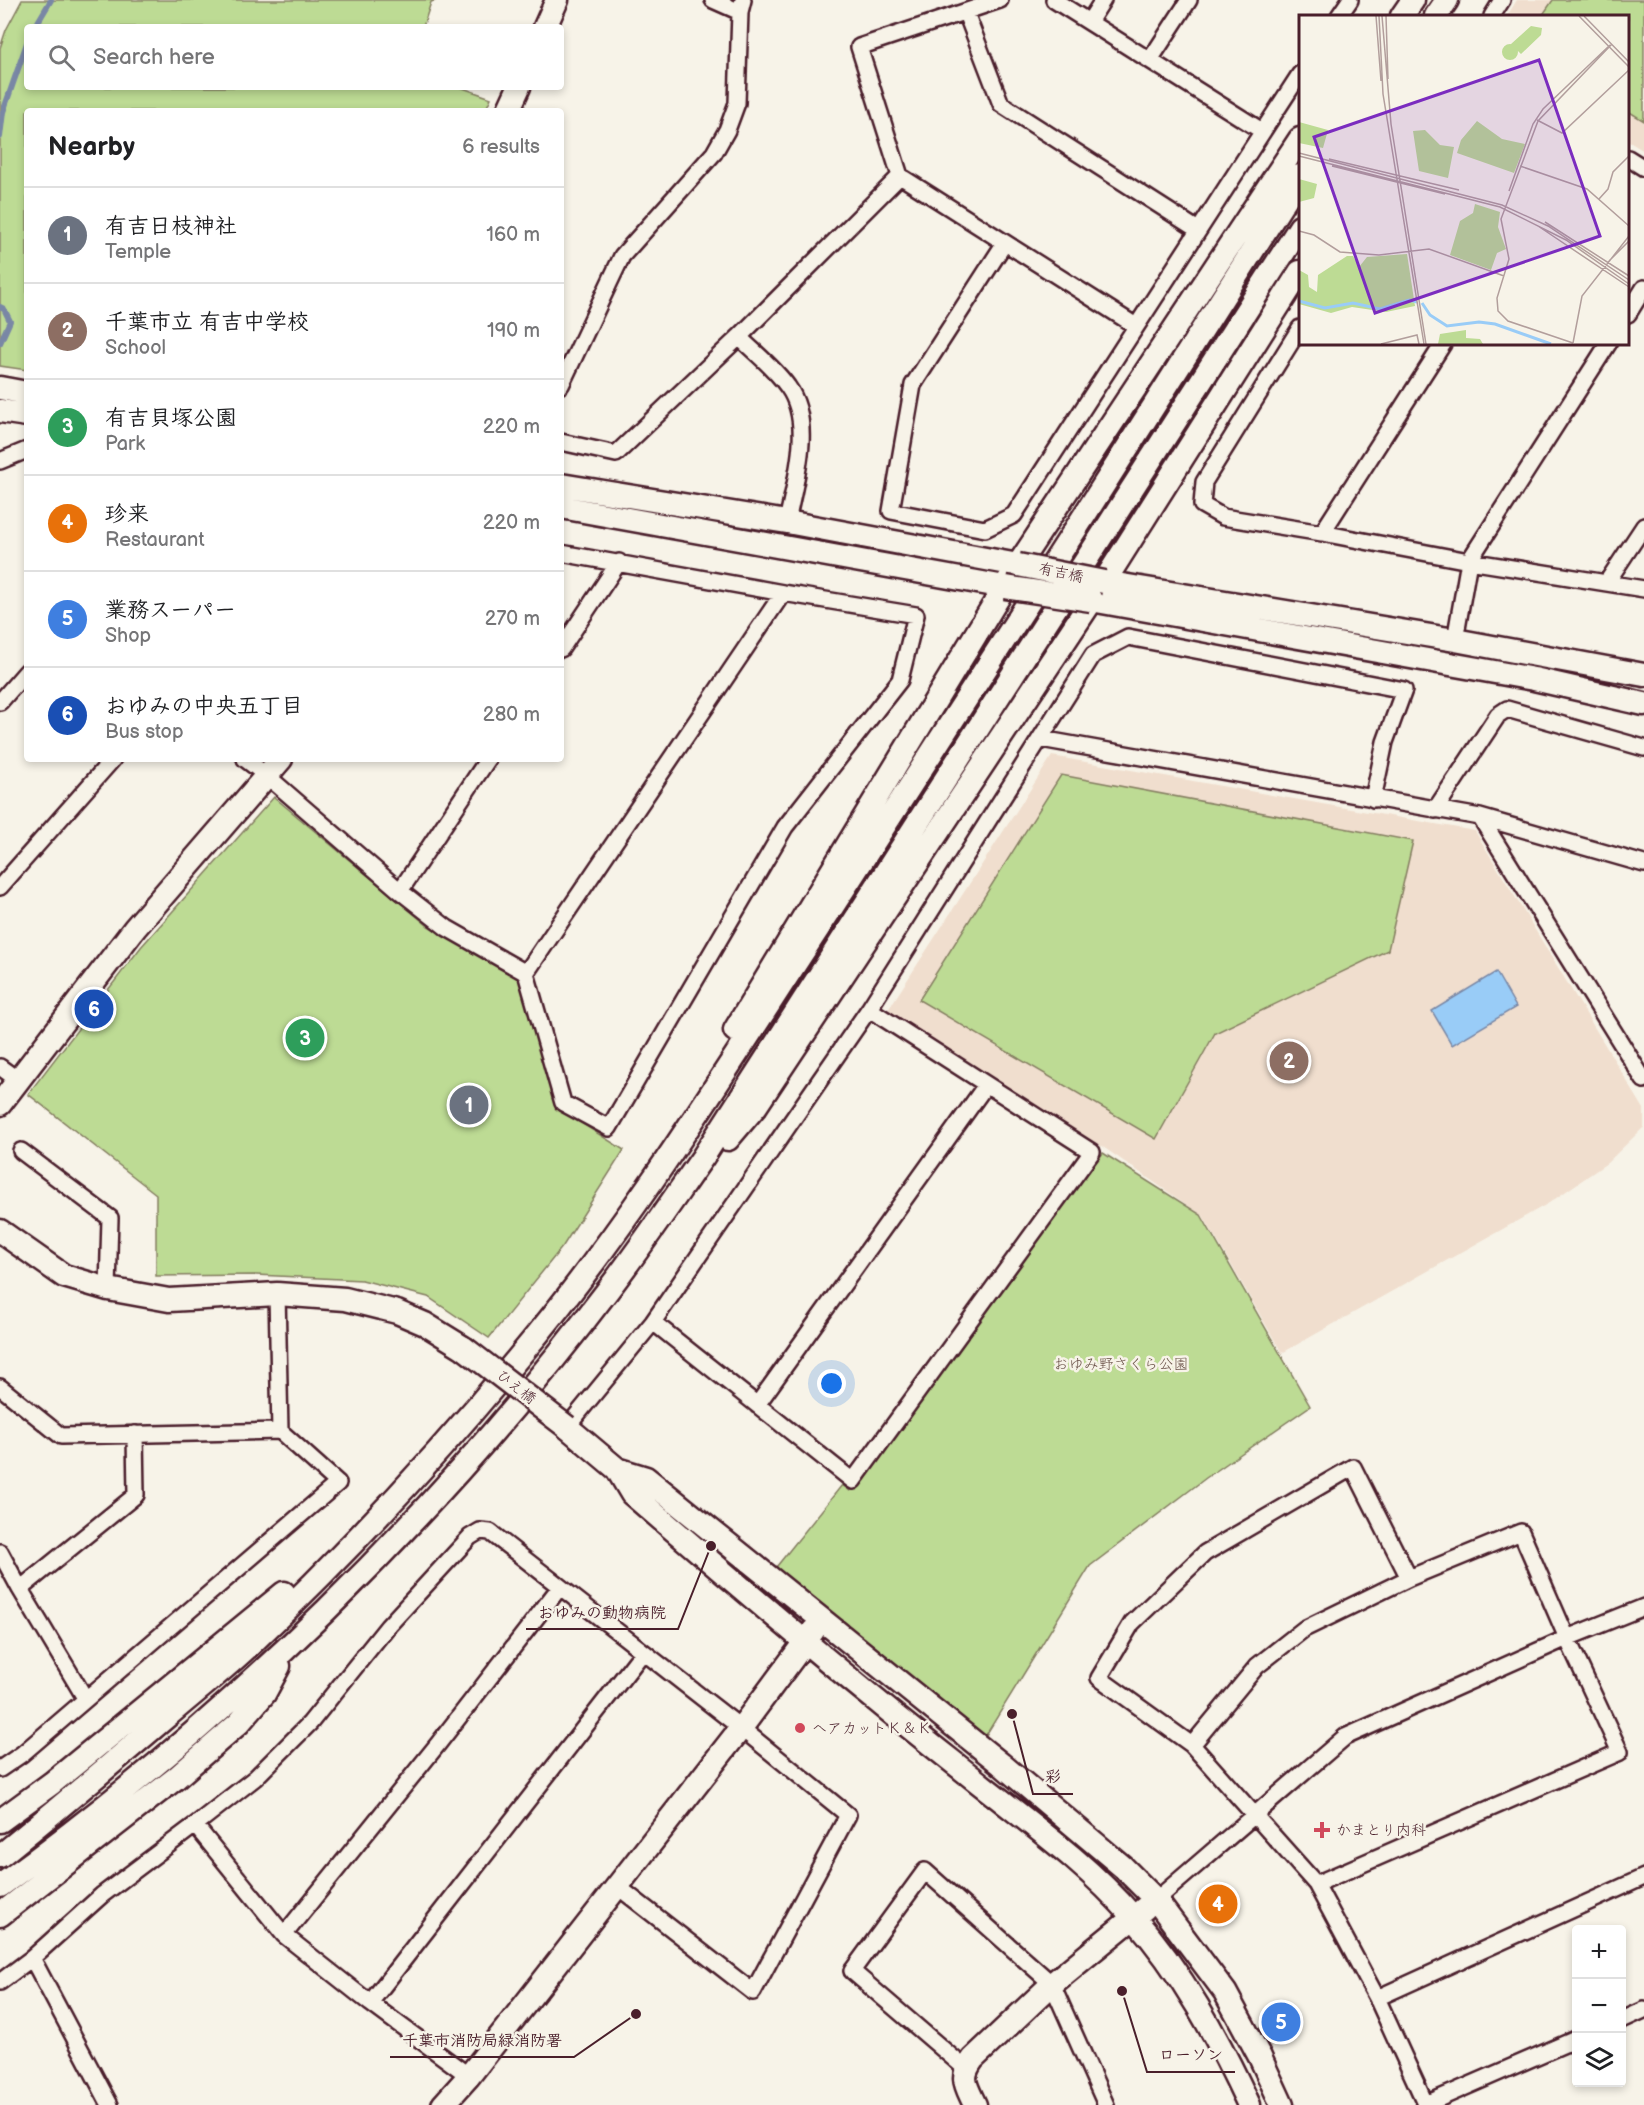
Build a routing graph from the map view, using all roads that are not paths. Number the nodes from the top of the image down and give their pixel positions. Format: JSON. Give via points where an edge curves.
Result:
{"nodes":[{"id":1,"x":557,"y":0,"type":"edge"},
{"id":2,"x":712,"y":0,"type":"edge"},
{"id":3,"x":1000,"y":0,"type":"edge"},
{"id":4,"x":1054,"y":0,"type":"edge"},
{"id":5,"x":1103,"y":0,"type":"edge"},
{"id":6,"x":1189,"y":0,"type":"edge"},
{"id":7,"x":1350,"y":0,"type":"edge"},
{"id":8,"x":1413,"y":0,"type":"edge"},
{"id":9,"x":1447,"y":0,"type":"edge"},
{"id":10,"x":1502,"y":0,"type":"edge"},
{"id":11,"x":742,"y":6,"type":"edge"},
{"id":12,"x":966,"y":13,"type":"junction"},
{"id":13,"x":1340,"y":15,"type":"edge"},
{"id":14,"x":1403,"y":15,"type":"edge"},
{"id":15,"x":1437,"y":15,"type":"edge"},
{"id":16,"x":1493,"y":15,"type":"edge"},
{"id":17,"x":1089,"y":22,"type":"junction"},
{"id":18,"x":546,"y":24,"type":"edge"},
{"id":19,"x":1150,"y":60,"type":"junction"},
{"id":20,"x":1299,"y":76,"type":"edge"},
{"id":21,"x":518,"y":90,"type":"edge"},
{"id":22,"x":509,"y":108,"type":"edge"},
{"id":23,"x":1262,"y":131,"type":"junction"},
{"id":24,"x":1299,"y":141,"type":"edge"},
{"id":25,"x":1629,"y":159,"type":"edge"},
{"id":26,"x":1644,"y":168,"type":"edge"},
{"id":27,"x":900,"y":176,"type":"junction"},
{"id":28,"x":1299,"y":178,"type":"edge"},
{"id":29,"x":1299,"y":229,"type":"edge"},
{"id":30,"x":1198,"y":230,"type":"junction"},
{"id":31,"x":1004,"y":244,"type":"junction"},
{"id":32,"x":1299,"y":274,"type":"edge"},
{"id":33,"x":1644,"y":288,"type":"edge"},
{"id":34,"x":1629,"y":312,"type":"edge"},
{"id":35,"x":1136,"y":326,"type":"junction"},
{"id":36,"x":1299,"y":329,"type":"edge"},
{"id":37,"x":739,"y":337,"type":"junction"},
{"id":38,"x":1442,"y":345,"type":"edge"},
{"id":39,"x":1607,"y":345,"type":"edge"},
{"id":40,"x":564,"y":379,"type":"edge"},
{"id":41,"x":0,"y":388,"type":"edge"},
{"id":42,"x":24,"y":392,"type":"edge"},
{"id":43,"x":0,"y":411,"type":"edge"},
{"id":44,"x":24,"y":415,"type":"edge"},
{"id":45,"x":564,"y":443,"type":"edge"},
{"id":46,"x":24,"y":451,"type":"edge"},
{"id":47,"x":0,"y":461,"type":"edge"},
{"id":48,"x":564,"y":485,"type":"edge"},
{"id":49,"x":564,"y":508,"type":"edge"},
{"id":50,"x":787,"y":522,"type":"junction"},
{"id":51,"x":1644,"y":526,"type":"edge"},
{"id":52,"x":1322,"y":533,"type":"junction"},
{"id":53,"x":564,"y":553,"type":"edge"},
{"id":54,"x":1469,"y":561,"type":"junction"},
{"id":55,"x":619,"y":562,"type":"junction"},
{"id":56,"x":1018,"y":564,"type":"junction"},
{"id":57,"x":1607,"y":582,"type":"junction"},
{"id":58,"x":1005,"y":587,"type":"junction"},
{"id":59,"x":1644,"y":589,"type":"edge"},
{"id":60,"x":1097,"y":591,"type":"junction"},
{"id":61,"x":783,"y":593,"type":"junction"},
{"id":62,"x":1455,"y":640,"type":"junction"},
{"id":63,"x":564,"y":644,"type":"edge"},
{"id":64,"x":24,"y":674,"type":"edge"},
{"id":65,"x":1644,"y":675,"type":"edge"},
{"id":66,"x":0,"y":702,"type":"edge"},
{"id":67,"x":1644,"y":704,"type":"edge"},
{"id":68,"x":1041,"y":739,"type":"junction"},
{"id":69,"x":1644,"y":748,"type":"edge"},
{"id":70,"x":110,"y":762,"type":"edge"},
{"id":71,"x":256,"y":762,"type":"edge"},
{"id":72,"x":486,"y":762,"type":"edge"},
{"id":73,"x":273,"y":767,"type":"edge"},
{"id":74,"x":1373,"y":799,"type":"junction"},
{"id":75,"x":1435,"y":810,"type":"junction"},
{"id":76,"x":1480,"y":817,"type":"junction"},
{"id":77,"x":1644,"y":864,"type":"edge"},
{"id":78,"x":0,"y":887,"type":"edge"},
{"id":79,"x":400,"y":891,"type":"junction"},
{"id":80,"x":526,"y":973,"type":"junction"},
{"id":81,"x":869,"y":1009,"type":"junction"},
{"id":82,"x":0,"y":1067,"type":"edge"},
{"id":83,"x":18,"y":1080,"type":"junction"},
{"id":84,"x":1644,"y":1080,"type":"edge"},
{"id":85,"x":986,"y":1085,"type":"junction"},
{"id":86,"x":0,"y":1104,"type":"edge"},
{"id":87,"x":699,"y":1111,"type":"junction"},
{"id":88,"x":21,"y":1151,"type":"dead end"},
{"id":89,"x":703,"y":1157,"type":"junction"},
{"id":90,"x":0,"y":1231,"type":"edge"},
{"id":91,"x":108,"y":1289,"type":"junction"},
{"id":92,"x":277,"y":1294,"type":"junction"},
{"id":93,"x":653,"y":1322,"type":"junction"},
{"id":94,"x":0,"y":1387,"type":"edge"},
{"id":95,"x":757,"y":1405,"type":"junction"},
{"id":96,"x":567,"y":1427,"type":"junction"},
{"id":97,"x":280,"y":1431,"type":"junction"},
{"id":98,"x":135,"y":1434,"type":"junction"},
{"id":99,"x":617,"y":1469,"type":"junction"},
{"id":100,"x":0,"y":1552,"type":"edge"},
{"id":101,"x":332,"y":1563,"type":"junction"},
{"id":102,"x":1409,"y":1578,"type":"junction"},
{"id":103,"x":560,"y":1587,"type":"junction"},
{"id":104,"x":20,"y":1589,"type":"junction"},
{"id":105,"x":1644,"y":1607,"type":"edge"},
{"id":106,"x":821,"y":1620,"type":"junction"},
{"id":107,"x":1567,"y":1638,"type":"junction"},
{"id":108,"x":804,"y":1642,"type":"junction"},
{"id":109,"x":288,"y":1649,"type":"junction"},
{"id":110,"x":643,"y":1652,"type":"junction"},
{"id":111,"x":85,"y":1698,"type":"junction"},
{"id":112,"x":741,"y":1728,"type":"junction"},
{"id":113,"x":1192,"y":1745,"type":"junction"},
{"id":114,"x":0,"y":1769,"type":"edge"},
{"id":115,"x":1256,"y":1815,"type":"junction"},
{"id":116,"x":0,"y":1821,"type":"edge"},
{"id":117,"x":195,"y":1825,"type":"junction"},
{"id":118,"x":0,"y":1856,"type":"edge"},
{"id":119,"x":1644,"y":1877,"type":"edge"},
{"id":120,"x":1316,"y":1884,"type":"junction"},
{"id":121,"x":0,"y":1886,"type":"edge"},
{"id":122,"x":617,"y":1886,"type":"junction"},
{"id":123,"x":1156,"y":1900,"type":"junction"},
{"id":124,"x":0,"y":1915,"type":"edge"},
{"id":125,"x":1134,"y":1917,"type":"junction"},
{"id":126,"x":285,"y":1935,"type":"junction"},
{"id":127,"x":32,"y":1958,"type":"junction"},
{"id":128,"x":0,"y":1982,"type":"edge"},
{"id":129,"x":1052,"y":1984,"type":"junction"},
{"id":130,"x":1377,"y":1998,"type":"junction"},
{"id":131,"x":370,"y":2003,"type":"junction"},
{"id":132,"x":1644,"y":2010,"type":"edge"},
{"id":133,"x":1626,"y":2018,"type":"edge"},
{"id":134,"x":1572,"y":2041,"type":"edge"},
{"id":135,"x":966,"y":2068,"type":"junction"},
{"id":136,"x":469,"y":2076,"type":"junction"},
{"id":137,"x":110,"y":2105,"type":"edge"},
{"id":138,"x":443,"y":2105,"type":"edge"},
{"id":139,"x":975,"y":2105,"type":"edge"},
{"id":140,"x":1106,"y":2105,"type":"edge"},
{"id":141,"x":1249,"y":2105,"type":"edge"},
{"id":142,"x":1282,"y":2105,"type":"edge"},
{"id":143,"x":1426,"y":2105,"type":"edge"}],
"edges":[{"from":1,"to":18,"type":"street"},
{"from":2,"to":11,"type":"street"},
{"from":3,"to":12,"type":"street"},
{"from":4,"to":17,"type":"street"},
{"from":5,"to":17,"type":"street"},
{"from":6,"to":19,"type":"street"},
{"from":7,"to":13,"type":"street"},
{"from":8,"to":14,"type":"street"},
{"from":9,"to":15,"type":"street"},
{"from":10,"to":16,"type":"street"},
{"from":11,"to":40,"type":"street","via":[[737,103],[727,130],[714,153],[622,256]]},
{"from":12,"to":27,"type":"street","via":[[859,47]]},
{"from":12,"to":30,"type":"street","via":[[1001,104]]},
{"from":17,"to":19,"type":"street"},
{"from":19,"to":23,"type":"street"},
{"from":20,"to":23,"type":"street"},
{"from":21,"to":22,"type":"street"},
{"from":23,"to":30,"type":"street"},
{"from":24,"to":56,"type":"street"},
{"from":25,"to":26,"type":"street"},
{"from":27,"to":31,"type":"street"},
{"from":27,"to":37,"type":"street"},
{"from":28,"to":87,"type":"street","via":[[1022,615]]},
{"from":29,"to":89,"type":"street"},
{"from":30,"to":35,"type":"street"},
{"from":31,"to":35,"type":"street"},
{"from":31,"to":35,"type":"street","via":[[913,385],[891,511],[985,529],[1014,515]]},
{"from":32,"to":60,"type":"street"},
{"from":33,"to":34,"type":"street"},
{"from":36,"to":52,"type":"street","via":[[1204,482],[1202,505],[1223,517]]},
{"from":37,"to":45,"type":"street","via":[[616,454]]},
{"from":37,"to":50,"type":"street","via":[[796,400],[802,437]]},
{"from":38,"to":52,"type":"street"},
{"from":39,"to":54,"type":"street"},
{"from":41,"to":42,"type":"street"},
{"from":43,"to":44,"type":"street"},
{"from":46,"to":47,"type":"street"},
{"from":48,"to":50,"type":"street","name":"有吉橋"},
{"from":49,"to":58,"type":"street","name":"有吉橋"},
{"from":50,"to":56,"type":"street","name":"有吉橋"},
{"from":51,"to":57,"type":"street"},
{"from":52,"to":54,"type":"street"},
{"from":53,"to":55,"type":"street"},
{"from":54,"to":57,"type":"street"},
{"from":54,"to":62,"type":"street"},
{"from":55,"to":61,"type":"street"},
{"from":55,"to":63,"type":"street"},
{"from":56,"to":58,"type":"street"},
{"from":56,"to":60,"type":"street","name":"有吉橋","bridge":true},
{"from":57,"to":59,"type":"street"},
{"from":58,"to":60,"type":"street","name":"有吉橋","bridge":true},
{"from":58,"to":87,"type":"street","via":[[743,1015]]},
{"from":60,"to":62,"type":"street"},
{"from":60,"to":67,"type":"street"},
{"from":60,"to":89,"type":"street","via":[[756,1106],[730,1137]]},
{"from":61,"to":80,"type":"street"},
{"from":61,"to":80,"type":"street","via":[[916,615],[900,680],[786,827],[609,1128],[563,1103]]},
{"from":62,"to":65,"type":"street"},
{"from":64,"to":66,"type":"street"},
{"from":68,"to":74,"type":"street"},
{"from":68,"to":74,"type":"street","via":[[1093,655],[1128,637],[1404,690],[1384,742]]},
{"from":68,"to":81,"type":"street"},
{"from":69,"to":75,"type":"street","via":[[1507,709],[1498,715]]},
{"from":70,"to":78,"type":"street"},
{"from":71,"to":73,"type":"street"},
{"from":72,"to":79,"type":"street"},
{"from":73,"to":79,"type":"street"},
{"from":73,"to":83,"type":"street","via":[[135,928]]},
{"from":74,"to":75,"type":"street"},
{"from":75,"to":76,"type":"street"},
{"from":76,"to":77,"type":"street"},
{"from":76,"to":84,"type":"street"},
{"from":79,"to":80,"type":"street","via":[[447,928]]},
{"from":81,"to":85,"type":"street"},
{"from":81,"to":93,"type":"street"},
{"from":82,"to":83,"type":"street"},
{"from":83,"to":86,"type":"street"},
{"from":85,"to":95,"type":"street"},
{"from":85,"to":95,"type":"street","via":[[1092,1152],[853,1481]]},
{"from":87,"to":101,"type":"street","via":[[592,1268],[420,1472]]},
{"from":88,"to":91,"type":"street","via":[[110,1218]]},
{"from":89,"to":109,"type":"street","via":[[609,1290],[541,1374],[449,1482]]},
{"from":90,"to":91,"type":"street","name":"ひえ橋","via":[[64,1276]]},
{"from":91,"to":92,"type":"street","name":"ひえ橋","via":[[169,1300]]},
{"from":92,"to":96,"type":"street","name":"ひえ橋","bridge":true,"via":[[371,1304],[425,1324],[464,1348]]},
{"from":92,"to":97,"type":"street"},
{"from":93,"to":95,"type":"street"},
{"from":93,"to":96,"type":"street"},
{"from":94,"to":98,"type":"street","via":[[61,1436]]},
{"from":96,"to":99,"type":"street","name":"ひえ橋"},
{"from":97,"to":98,"type":"street"},
{"from":97,"to":111,"type":"street","via":[[338,1483]]},
{"from":98,"to":104,"type":"street","via":[[136,1496]]},
{"from":99,"to":106,"type":"street","via":[[646,1478]]},
{"from":99,"to":108,"type":"street","via":[[632,1494]]},
{"from":100,"to":104,"type":"street"},
{"from":101,"to":116,"type":"street","via":[[296,1584]]},
{"from":101,"to":118,"type":"street","via":[[251,1644]]},
{"from":102,"to":107,"type":"street","via":[[1521,1532]]},
{"from":102,"to":113,"type":"street","via":[[1304,1629],[1257,1666]]},
{"from":102,"to":113,"type":"street","via":[[1353,1467],[1205,1553],[1132,1623],[1099,1678]]},
{"from":103,"to":110,"type":"street"},
{"from":103,"to":117,"type":"street","via":[[490,1532],[480,1531],[470,1537],[388,1626],[310,1723],[255,1778]]},
{"from":103,"to":126,"type":"street"},
{"from":104,"to":111,"type":"street"},
{"from":105,"to":107,"type":"street"},
{"from":106,"to":108,"type":"street"},
{"from":106,"to":123,"type":"street","via":[[1000,1764],[1123,1867]]},
{"from":107,"to":115,"type":"street","via":[[1345,1737]]},
{"from":107,"to":120,"type":"street","via":[[1620,1752]]},
{"from":108,"to":112,"type":"street"},
{"from":108,"to":125,"type":"street","via":[[1041,1830]]},
{"from":109,"to":121,"type":"street","via":[[81,1826]]},
{"from":109,"to":124,"type":"street","via":[[264,1694],[239,1724]]},
{"from":110,"to":112,"type":"street"},
{"from":110,"to":131,"type":"street"},
{"from":111,"to":114,"type":"street"},
{"from":112,"to":122,"type":"street"},
{"from":112,"to":122,"type":"street","via":[[848,1815],[753,1992]]},
{"from":113,"to":115,"type":"street"},
{"from":115,"to":120,"type":"street"},
{"from":115,"to":123,"type":"street"},
{"from":117,"to":126,"type":"street"},
{"from":117,"to":127,"type":"street","via":[[102,1895]]},
{"from":119,"to":130,"type":"street"},
{"from":120,"to":130,"type":"street"},
{"from":122,"to":136,"type":"street"},
{"from":123,"to":125,"type":"street"},
{"from":123,"to":142,"type":"street","via":[[1225,1992]]},
{"from":125,"to":129,"type":"street"},
{"from":125,"to":141,"type":"street","via":[[1205,2016]]},
{"from":126,"to":131,"type":"street"},
{"from":127,"to":128,"type":"street"},
{"from":127,"to":137,"type":"street"},
{"from":129,"to":135,"type":"street"},
{"from":129,"to":135,"type":"street","via":[[925,1871],[852,1971]]},
{"from":129,"to":140,"type":"street"},
{"from":130,"to":143,"type":"street"},
{"from":131,"to":136,"type":"street"},
{"from":132,"to":133,"type":"street"},
{"from":134,"to":143,"type":"street"},
{"from":135,"to":139,"type":"street","via":[[964,2078]]},
{"from":136,"to":138,"type":"street"}]}
